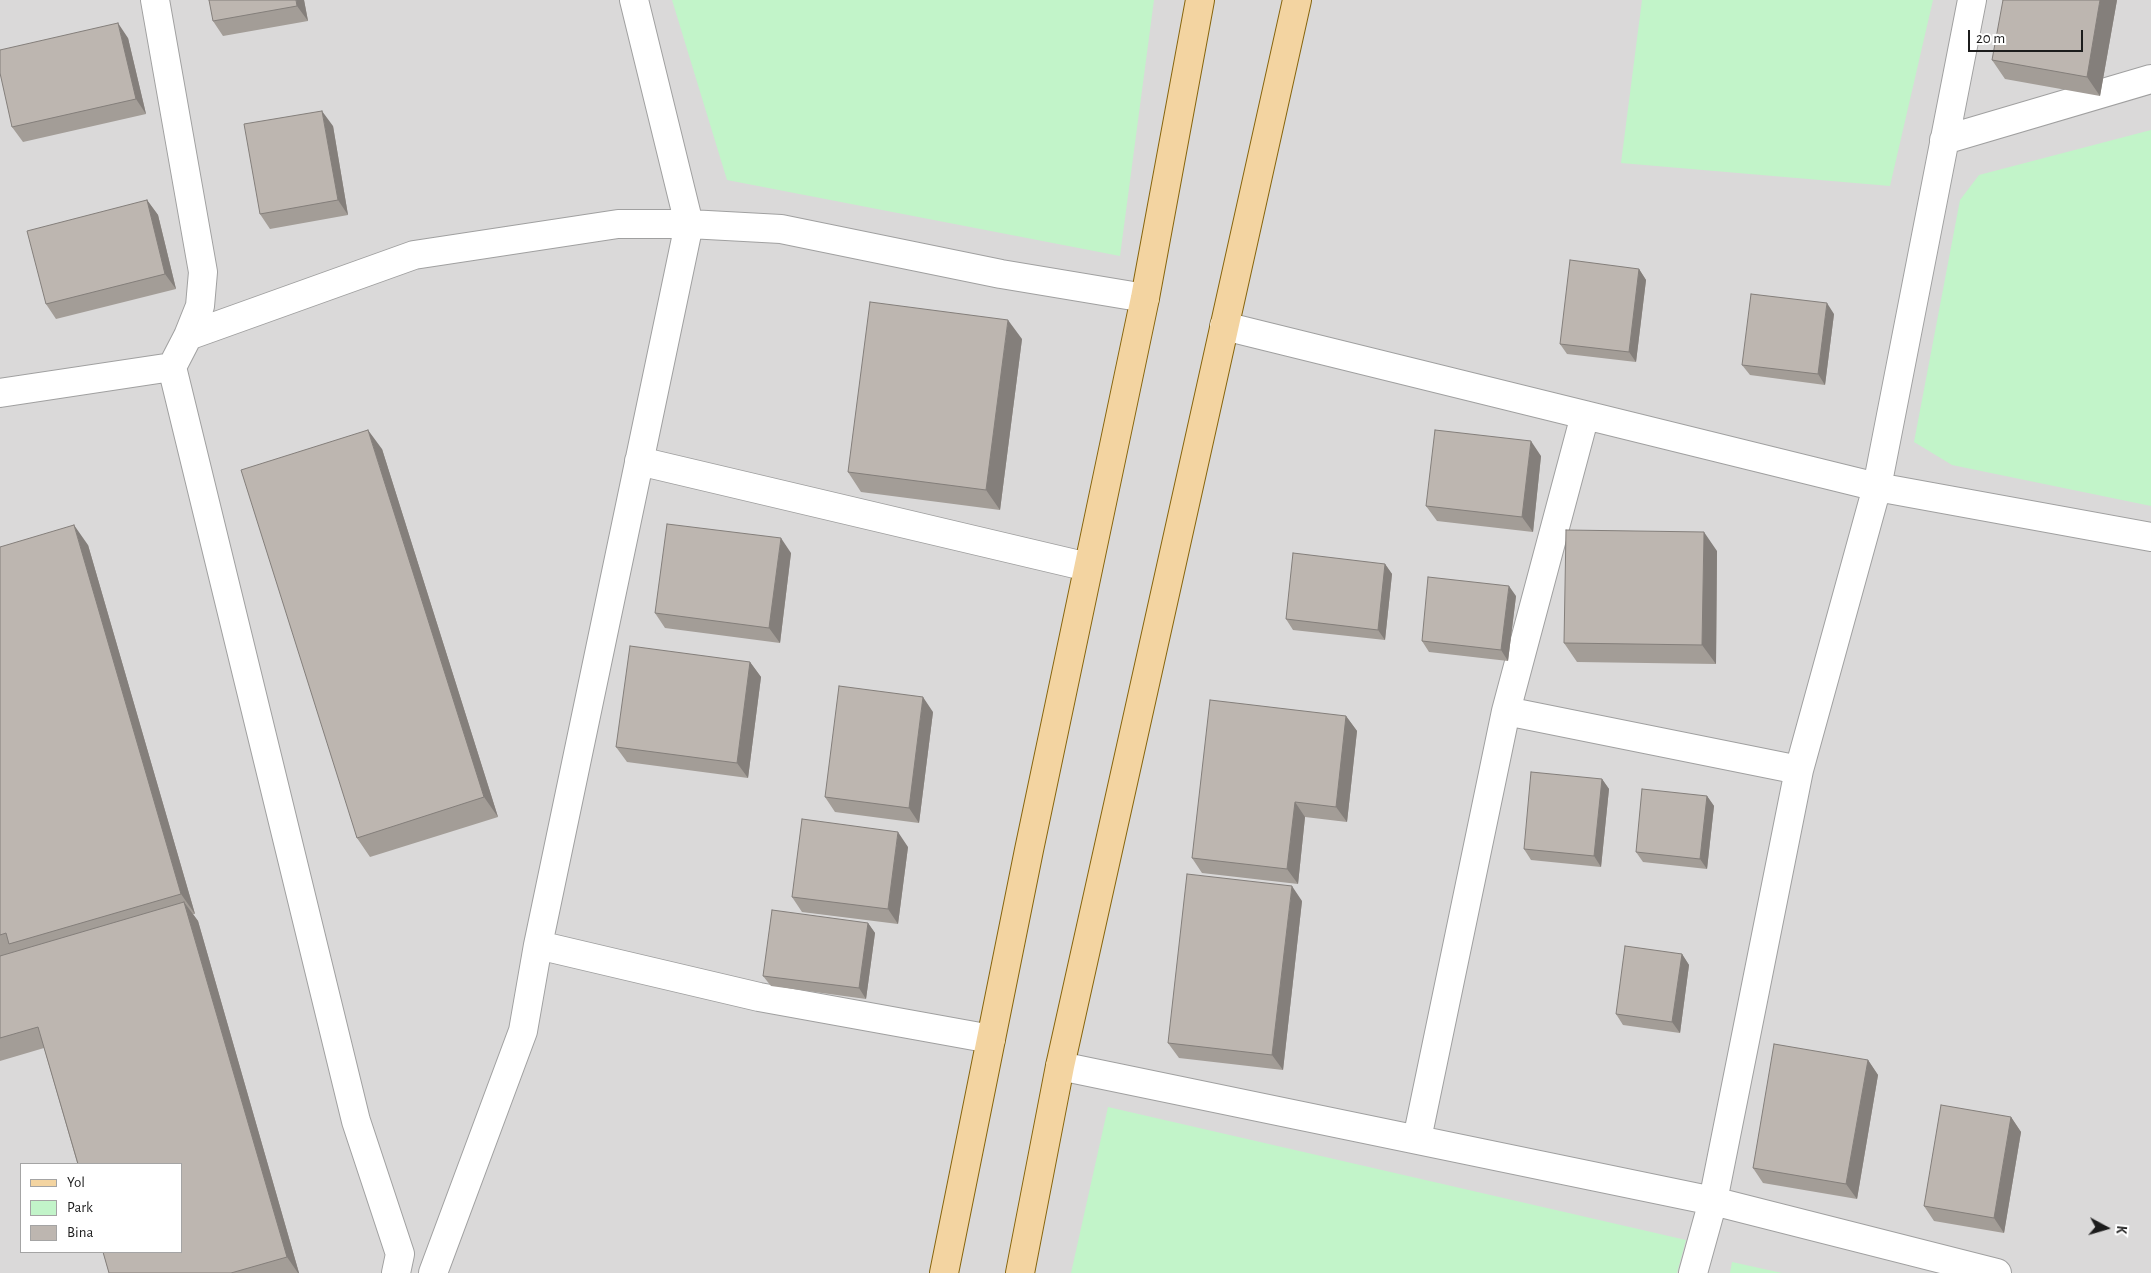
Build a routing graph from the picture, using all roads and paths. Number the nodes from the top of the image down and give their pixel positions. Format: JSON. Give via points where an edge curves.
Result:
{"nodes":[{"id":1,"x":155,"y":0,"type":"edge"},
{"id":2,"x":634,"y":0,"type":"edge"},
{"id":3,"x":1200,"y":0,"type":"edge"},
{"id":4,"x":1297,"y":0,"type":"edge"},
{"id":5,"x":1972,"y":0,"type":"edge"},
{"id":6,"x":2151,"y":79,"type":"edge"},
{"id":7,"x":1944,"y":140,"type":"junction"},
{"id":8,"x":689,"y":224,"type":"junction"},
{"id":9,"x":1145,"y":298,"type":"junction"},
{"id":10,"x":1224,"y":326,"type":"junction"},
{"id":11,"x":188,"y":336,"type":"junction"},
{"id":12,"x":172,"y":367,"type":"junction"},
{"id":13,"x":0,"y":393,"type":"edge"},
{"id":14,"x":1585,"y":415,"type":"junction"},
{"id":15,"x":639,"y":461,"type":"junction"},
{"id":16,"x":1877,"y":487,"type":"junction"},
{"id":17,"x":2151,"y":537,"type":"edge"},
{"id":18,"x":1088,"y":568,"type":"junction"},
{"id":19,"x":1506,"y":711,"type":"junction"},
{"id":20,"x":1799,"y":770,"type":"junction"},
{"id":21,"x":538,"y":945,"type":"junction"},
{"id":22,"x":991,"y":1039,"type":"junction"},
{"id":23,"x":1060,"y":1066,"type":"junction"},
{"id":24,"x":1417,"y":1139,"type":"junction"},
{"id":25,"x":1713,"y":1201,"type":"junction"},
{"id":26,"x":396,"y":1273,"type":"edge"},
{"id":27,"x":433,"y":1273,"type":"edge"},
{"id":28,"x":944,"y":1273,"type":"edge"},
{"id":29,"x":1020,"y":1273,"type":"edge"},
{"id":30,"x":1693,"y":1273,"type":"edge"},
{"id":31,"x":1997,"y":1273,"type":"edge"}],
"edges":[{"from":1,"to":11,"type":"street","via":[[203,272],[200,306]]},
{"from":2,"to":8,"type":"street"},
{"from":3,"to":9,"type":"main road"},
{"from":4,"to":10,"type":"main road"},
{"from":5,"to":7,"type":"street"},
{"from":6,"to":7,"type":"street"},
{"from":7,"to":16,"type":"street"},
{"from":8,"to":9,"type":"street","via":[[781,229],[1001,274]]},
{"from":8,"to":11,"type":"street","via":[[618,224],[414,255]]},
{"from":8,"to":15,"type":"street"},
{"from":9,"to":18,"type":"main road"},
{"from":10,"to":14,"type":"street"},
{"from":10,"to":23,"type":"main road"},
{"from":11,"to":12,"type":"street"},
{"from":12,"to":13,"type":"street"},
{"from":12,"to":26,"type":"street","via":[[356,1121],[400,1254]]},
{"from":14,"to":16,"type":"street"},
{"from":14,"to":19,"type":"street"},
{"from":15,"to":18,"type":"street"},
{"from":15,"to":21,"type":"street"},
{"from":16,"to":17,"type":"street"},
{"from":16,"to":20,"type":"street"},
{"from":18,"to":22,"type":"main road"},
{"from":19,"to":20,"type":"street"},
{"from":19,"to":24,"type":"street"},
{"from":20,"to":25,"type":"street"},
{"from":21,"to":22,"type":"street","via":[[759,998]]},
{"from":21,"to":27,"type":"street","via":[[523,1031]]},
{"from":22,"to":28,"type":"main road"},
{"from":23,"to":24,"type":"street"},
{"from":23,"to":29,"type":"main road"},
{"from":24,"to":25,"type":"street"},
{"from":25,"to":30,"type":"street"},
{"from":25,"to":31,"type":"street"}]}
